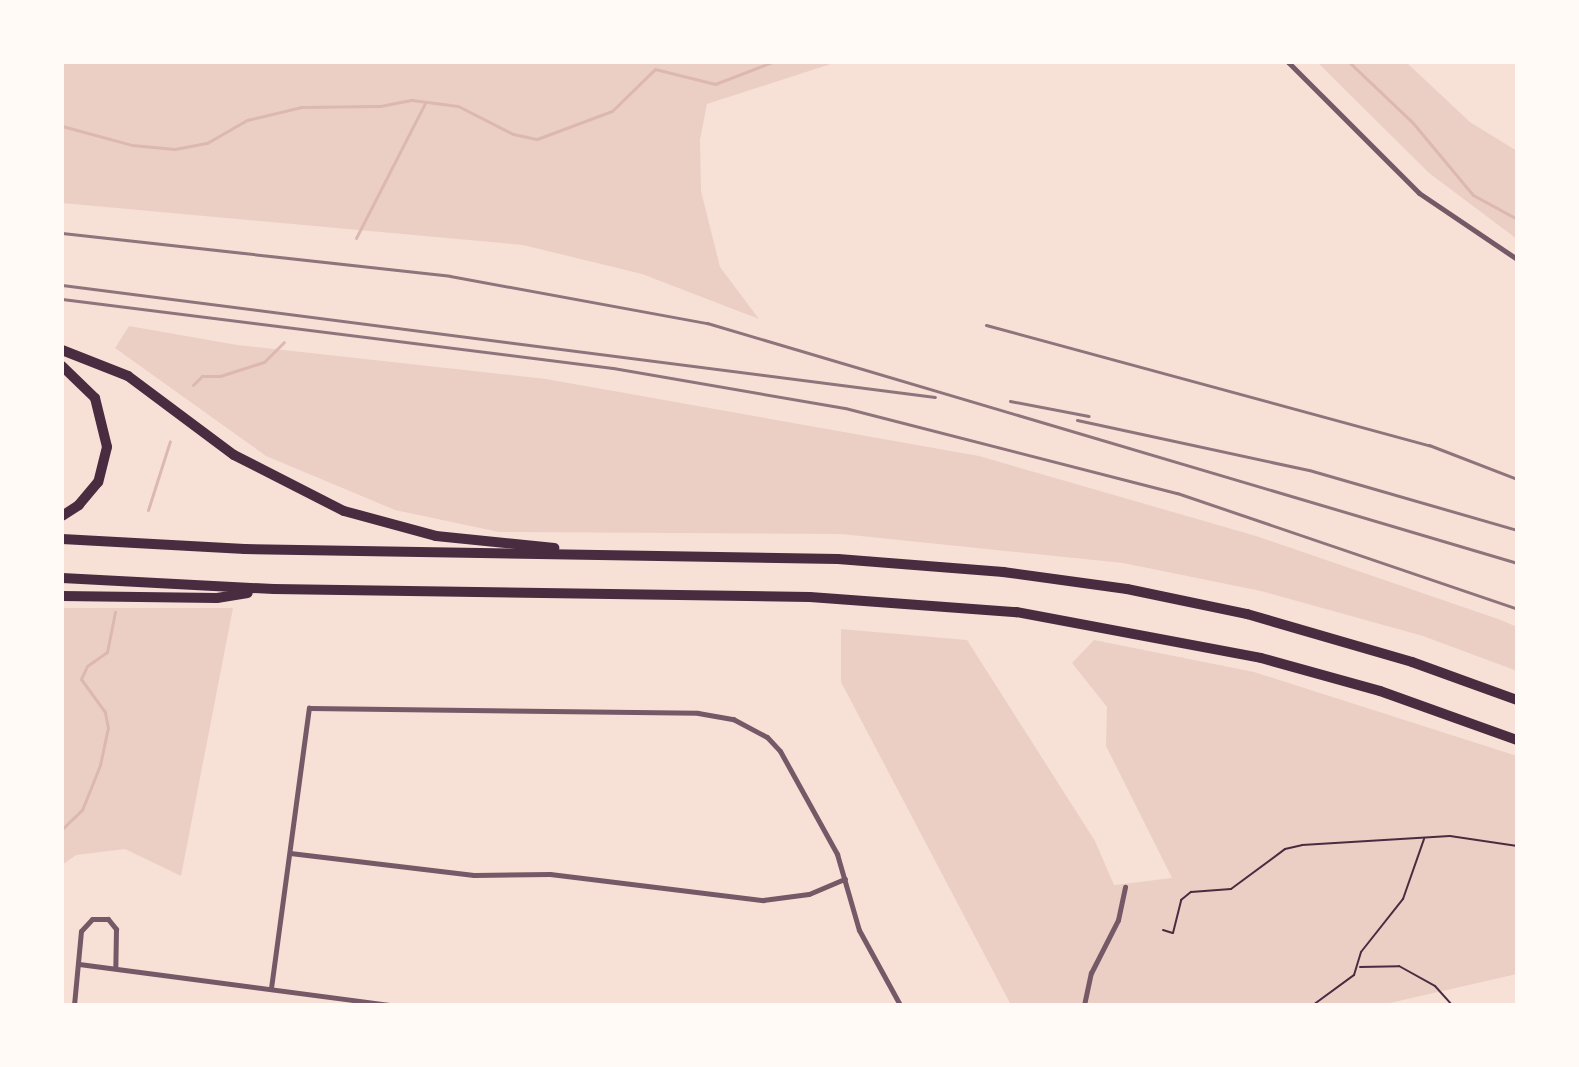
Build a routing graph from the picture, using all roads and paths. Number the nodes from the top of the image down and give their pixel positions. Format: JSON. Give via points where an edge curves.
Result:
{"nodes":[{"id":1,"x":1288,"y":62,"type":"edge"},
{"id":2,"x":1517,"y":259,"type":"edge"},
{"id":3,"x":62,"y":350,"type":"edge"},
{"id":4,"x":62,"y":366,"type":"edge"},
{"id":5,"x":62,"y":516,"type":"edge"},
{"id":6,"x":62,"y":539,"type":"edge"},
{"id":7,"x":595,"y":554,"type":"junction"},
{"id":8,"x":62,"y":578,"type":"edge"},
{"id":9,"x":274,"y":589,"type":"junction"},
{"id":10,"x":62,"y":596,"type":"edge"},
{"id":11,"x":1517,"y":700,"type":"edge"},
{"id":12,"x":1517,"y":740,"type":"edge"},
{"id":13,"x":1424,"y":838,"type":"junction"},
{"id":14,"x":1517,"y":846,"type":"edge"},
{"id":15,"x":290,"y":853,"type":"junction"},
{"id":16,"x":845,"y":879,"type":"junction"},
{"id":17,"x":1125,"y":887,"type":"dead end"},
{"id":18,"x":1163,"y":930,"type":"dead end"},
{"id":19,"x":79,"y":964,"type":"junction"},
{"id":20,"x":1358,"y":967,"type":"junction"},
{"id":21,"x":115,"y":968,"type":"junction"},
{"id":22,"x":271,"y":988,"type":"junction"},
{"id":23,"x":74,"y":1005,"type":"edge"},
{"id":24,"x":389,"y":1005,"type":"edge"},
{"id":25,"x":900,"y":1005,"type":"edge"},
{"id":26,"x":1084,"y":1005,"type":"edge"},
{"id":27,"x":1313,"y":1005,"type":"edge"},
{"id":28,"x":1452,"y":1005,"type":"edge"}],
"edges":[{"from":1,"to":2,"type":"street","via":[[1419,193]]},
{"from":3,"to":7,"type":"highway","via":[[128,376],[243,461],[344,511],[436,536]]},
{"from":4,"to":5,"type":"highway","via":[[95,398],[107,447],[98,482]]},
{"from":6,"to":7,"type":"highway","via":[[245,549]]},
{"from":7,"to":11,"type":"highway","via":[[882,561],[1098,584],[1317,633]]},
{"from":8,"to":9,"type":"highway"},
{"from":9,"to":10,"type":"highway","via":[[217,598]]},
{"from":9,"to":12,"type":"highway","via":[[810,597],[1016,612],[1261,658],[1380,691]]},
{"from":13,"to":14,"type":"path","via":[[1450,836]]},
{"from":13,"to":18,"type":"path","via":[[1357,844],[1329,839],[1285,849],[1231,889],[1191,892],[1181,900],[1173,933]]},
{"from":13,"to":20,"type":"path","via":[[1403,899],[1361,952]]},
{"from":15,"to":16,"type":"street","via":[[474,875],[550,874],[763,900],[809,894]]},
{"from":15,"to":16,"type":"street","via":[[309,708],[698,713],[733,719],[767,737],[780,751],[828,835]]},
{"from":15,"to":22,"type":"street"},
{"from":16,"to":25,"type":"street","via":[[859,930]]},
{"from":17,"to":26,"type":"street","via":[[1118,920],[1091,973]]},
{"from":19,"to":21,"type":"street"},
{"from":19,"to":21,"type":"street","via":[[84,925],[103,917],[118,936]]},
{"from":19,"to":23,"type":"street"},
{"from":20,"to":27,"type":"path"},
{"from":20,"to":28,"type":"path","via":[[1399,966],[1435,986]]},
{"from":21,"to":22,"type":"street"},
{"from":22,"to":24,"type":"street"}]}
